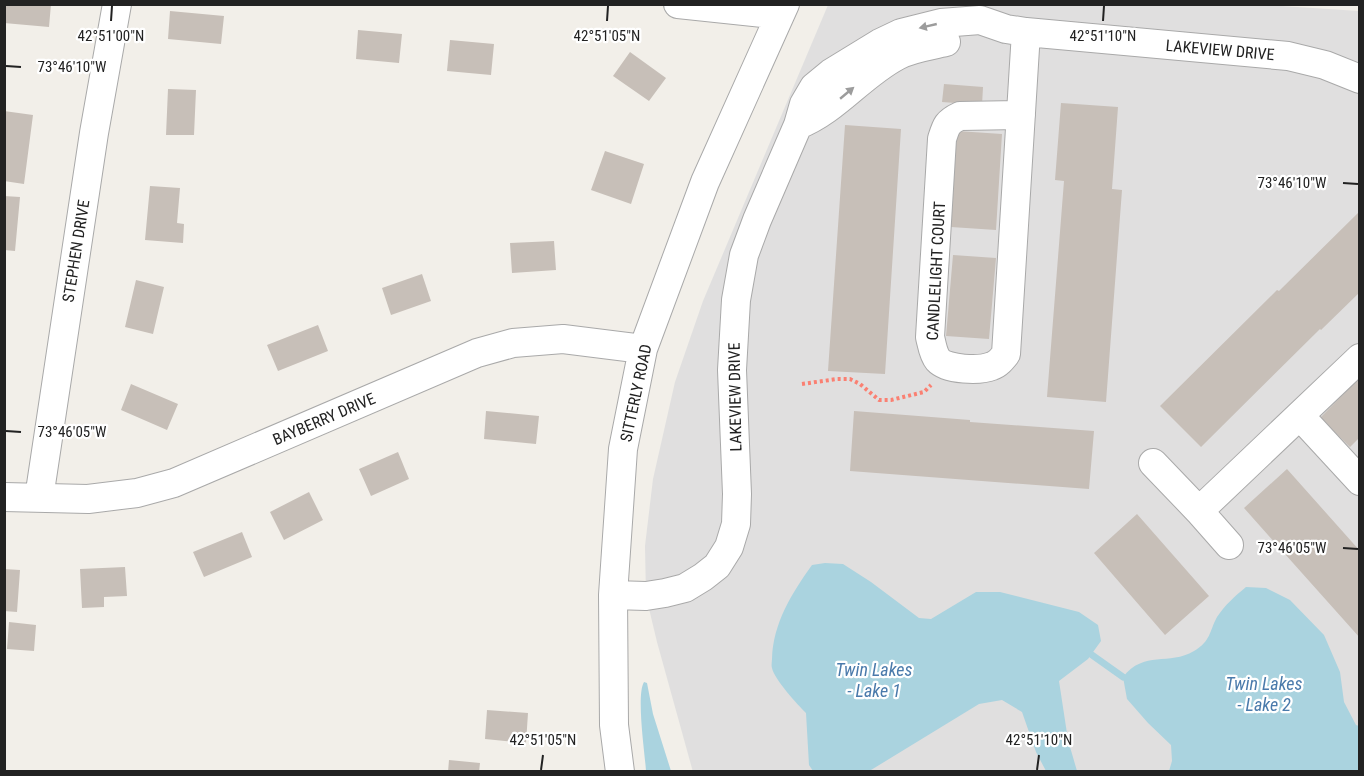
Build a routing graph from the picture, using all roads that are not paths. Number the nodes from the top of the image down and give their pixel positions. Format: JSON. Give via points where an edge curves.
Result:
{"nodes":[{"id":1,"x":117,"y":4,"type":"edge"},
{"id":2,"x":678,"y":4,"type":"edge"},
{"id":3,"x":783,"y":10,"type":"edge"},
{"id":4,"x":1016,"y":30,"type":"junction"},
{"id":5,"x":1359,"y":79,"type":"edge"},
{"id":6,"x":1021,"y":116,"type":"junction"},
{"id":7,"x":643,"y":349,"type":"junction"},
{"id":8,"x":1359,"y":358,"type":"edge"},
{"id":9,"x":1300,"y":416,"type":"junction"},
{"id":10,"x":1153,"y":463,"type":"dead end"},
{"id":11,"x":1356,"y":468,"type":"edge"},
{"id":12,"x":4,"y":497,"type":"edge"},
{"id":13,"x":39,"y":498,"type":"junction"},
{"id":14,"x":1199,"y":511,"type":"junction"},
{"id":15,"x":1229,"y":546,"type":"dead end"},
{"id":16,"x":613,"y":595,"type":"junction"},
{"id":17,"x":620,"y":771,"type":"edge"}],
"edges":[{"from":1,"to":13,"type":"street","name":"STEPHEN DRIVE"},
{"from":2,"to":3,"type":"street"},
{"from":3,"to":7,"type":"street","name":"SITTERLY ROAD","via":[[705,182]]},
{"from":4,"to":5,"type":"street","name":"LAKEVIEW DRIVE","via":[[1288,56],[1325,64]]},
{"from":4,"to":6,"type":"street","name":"CANDLELIGHT COURT"},
{"from":4,"to":16,"type":"street","name":"LAKEVIEW DRIVE","via":[[954,40],[898,55],[813,119],[798,125],[744,255],[736,300],[732,370],[737,494],[736,524],[729,547],[717,566],[685,588],[646,596]]},
{"from":6,"to":6,"type":"street","name":"CANDLELIGHT COURT","via":[[960,117],[946,127],[942,139],[930,338],[937,359],[955,368],[992,366],[1006,354]]},
{"from":7,"to":13,"type":"street","name":"BAYBERRY DRIVE","via":[[563,339],[513,343],[477,354],[174,483],[138,493],[88,499]]},
{"from":7,"to":16,"type":"street","name":"SITTERLY ROAD","via":[[624,449]]},
{"from":8,"to":9,"type":"street"},
{"from":9,"to":11,"type":"street"},
{"from":9,"to":14,"type":"street"},
{"from":10,"to":14,"type":"street"},
{"from":12,"to":13,"type":"street","name":"BAYBERRY DRIVE"},
{"from":14,"to":15,"type":"street"},
{"from":16,"to":17,"type":"street","name":"SITTERLY ROAD","via":[[614,725]]}]}
